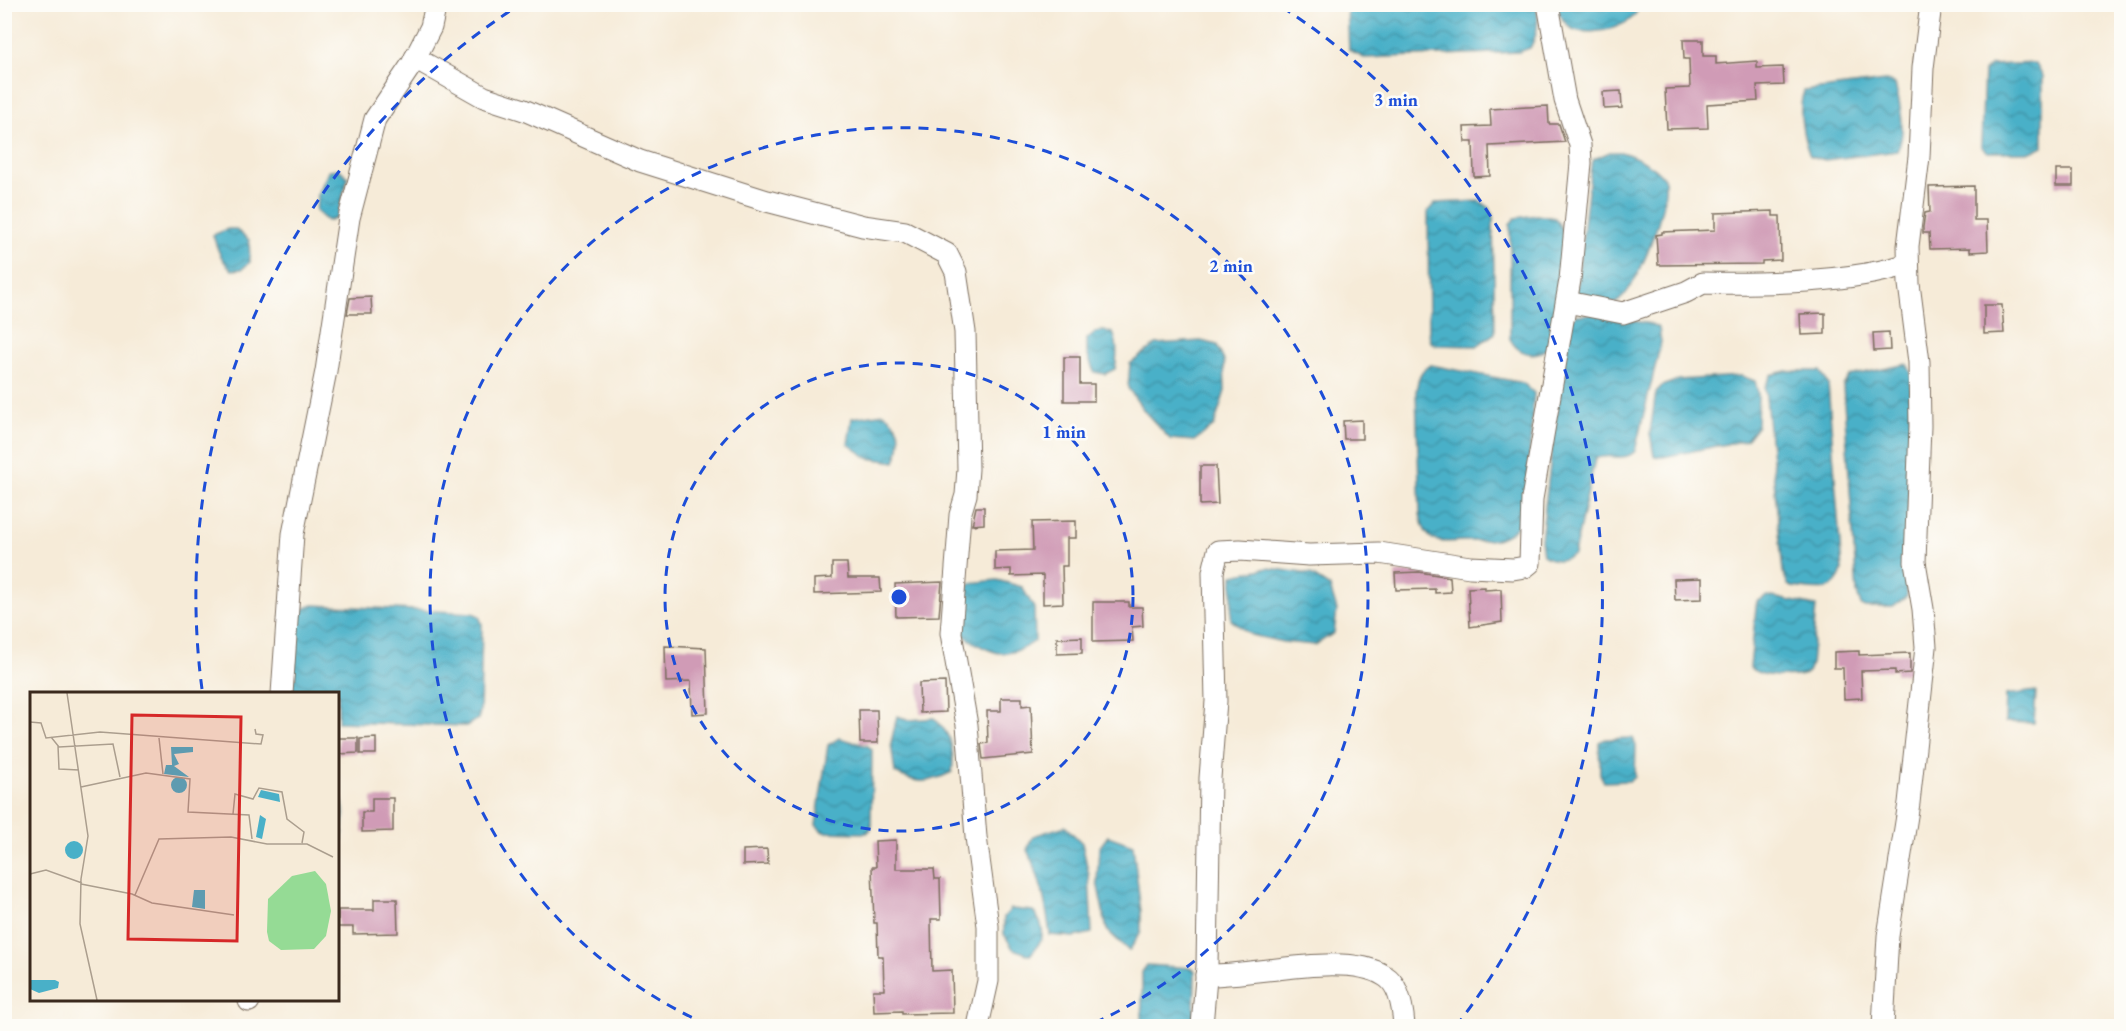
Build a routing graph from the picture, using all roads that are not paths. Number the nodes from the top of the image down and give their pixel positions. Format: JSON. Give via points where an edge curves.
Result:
{"nodes":[{"id":1,"x":436,"y":4,"type":"edge"},
{"id":2,"x":1548,"y":4,"type":"edge"},
{"id":3,"x":1931,"y":4,"type":"edge"},
{"id":4,"x":415,"y":58,"type":"junction"},
{"id":5,"x":1908,"y":264,"type":"junction"},
{"id":6,"x":1567,"y":302,"type":"junction"},
{"id":7,"x":282,"y":692,"type":"edge"},
{"id":8,"x":1206,"y":975,"type":"junction"},
{"id":9,"x":978,"y":1026,"type":"edge"},
{"id":10,"x":1202,"y":1026,"type":"edge"},
{"id":11,"x":1404,"y":1026,"type":"edge"},
{"id":12,"x":1883,"y":1026,"type":"edge"}],
"edges":[{"from":1,"to":4,"type":"street","via":[[431,27]]},
{"from":2,"to":6,"type":"street","via":[[1565,100],[1580,145]]},
{"from":3,"to":5,"type":"street"},
{"from":4,"to":7,"type":"street","via":[[375,119],[349,218],[326,371],[293,534]]},
{"from":4,"to":9,"type":"street","via":[[484,97],[524,110],[640,161],[785,206],[863,226],[905,232],[947,254],[956,273],[965,332],[968,478],[960,515],[951,633],[967,725],[988,926],[988,981]]},
{"from":5,"to":6,"type":"street","via":[[1881,273],[1836,279],[1703,283],[1623,313]]},
{"from":5,"to":12,"type":"street","via":[[1919,362],[1915,562],[1926,647],[1909,803],[1886,946]]},
{"from":6,"to":8,"type":"street","via":[[1545,412],[1532,499],[1532,548],[1530,563],[1525,567],[1470,567],[1379,553],[1218,551],[1214,572],[1216,701],[1210,778]]},
{"from":8,"to":10,"type":"street"},
{"from":8,"to":11,"type":"street","via":[[1312,965],[1359,967],[1386,976],[1396,988]]}]}
